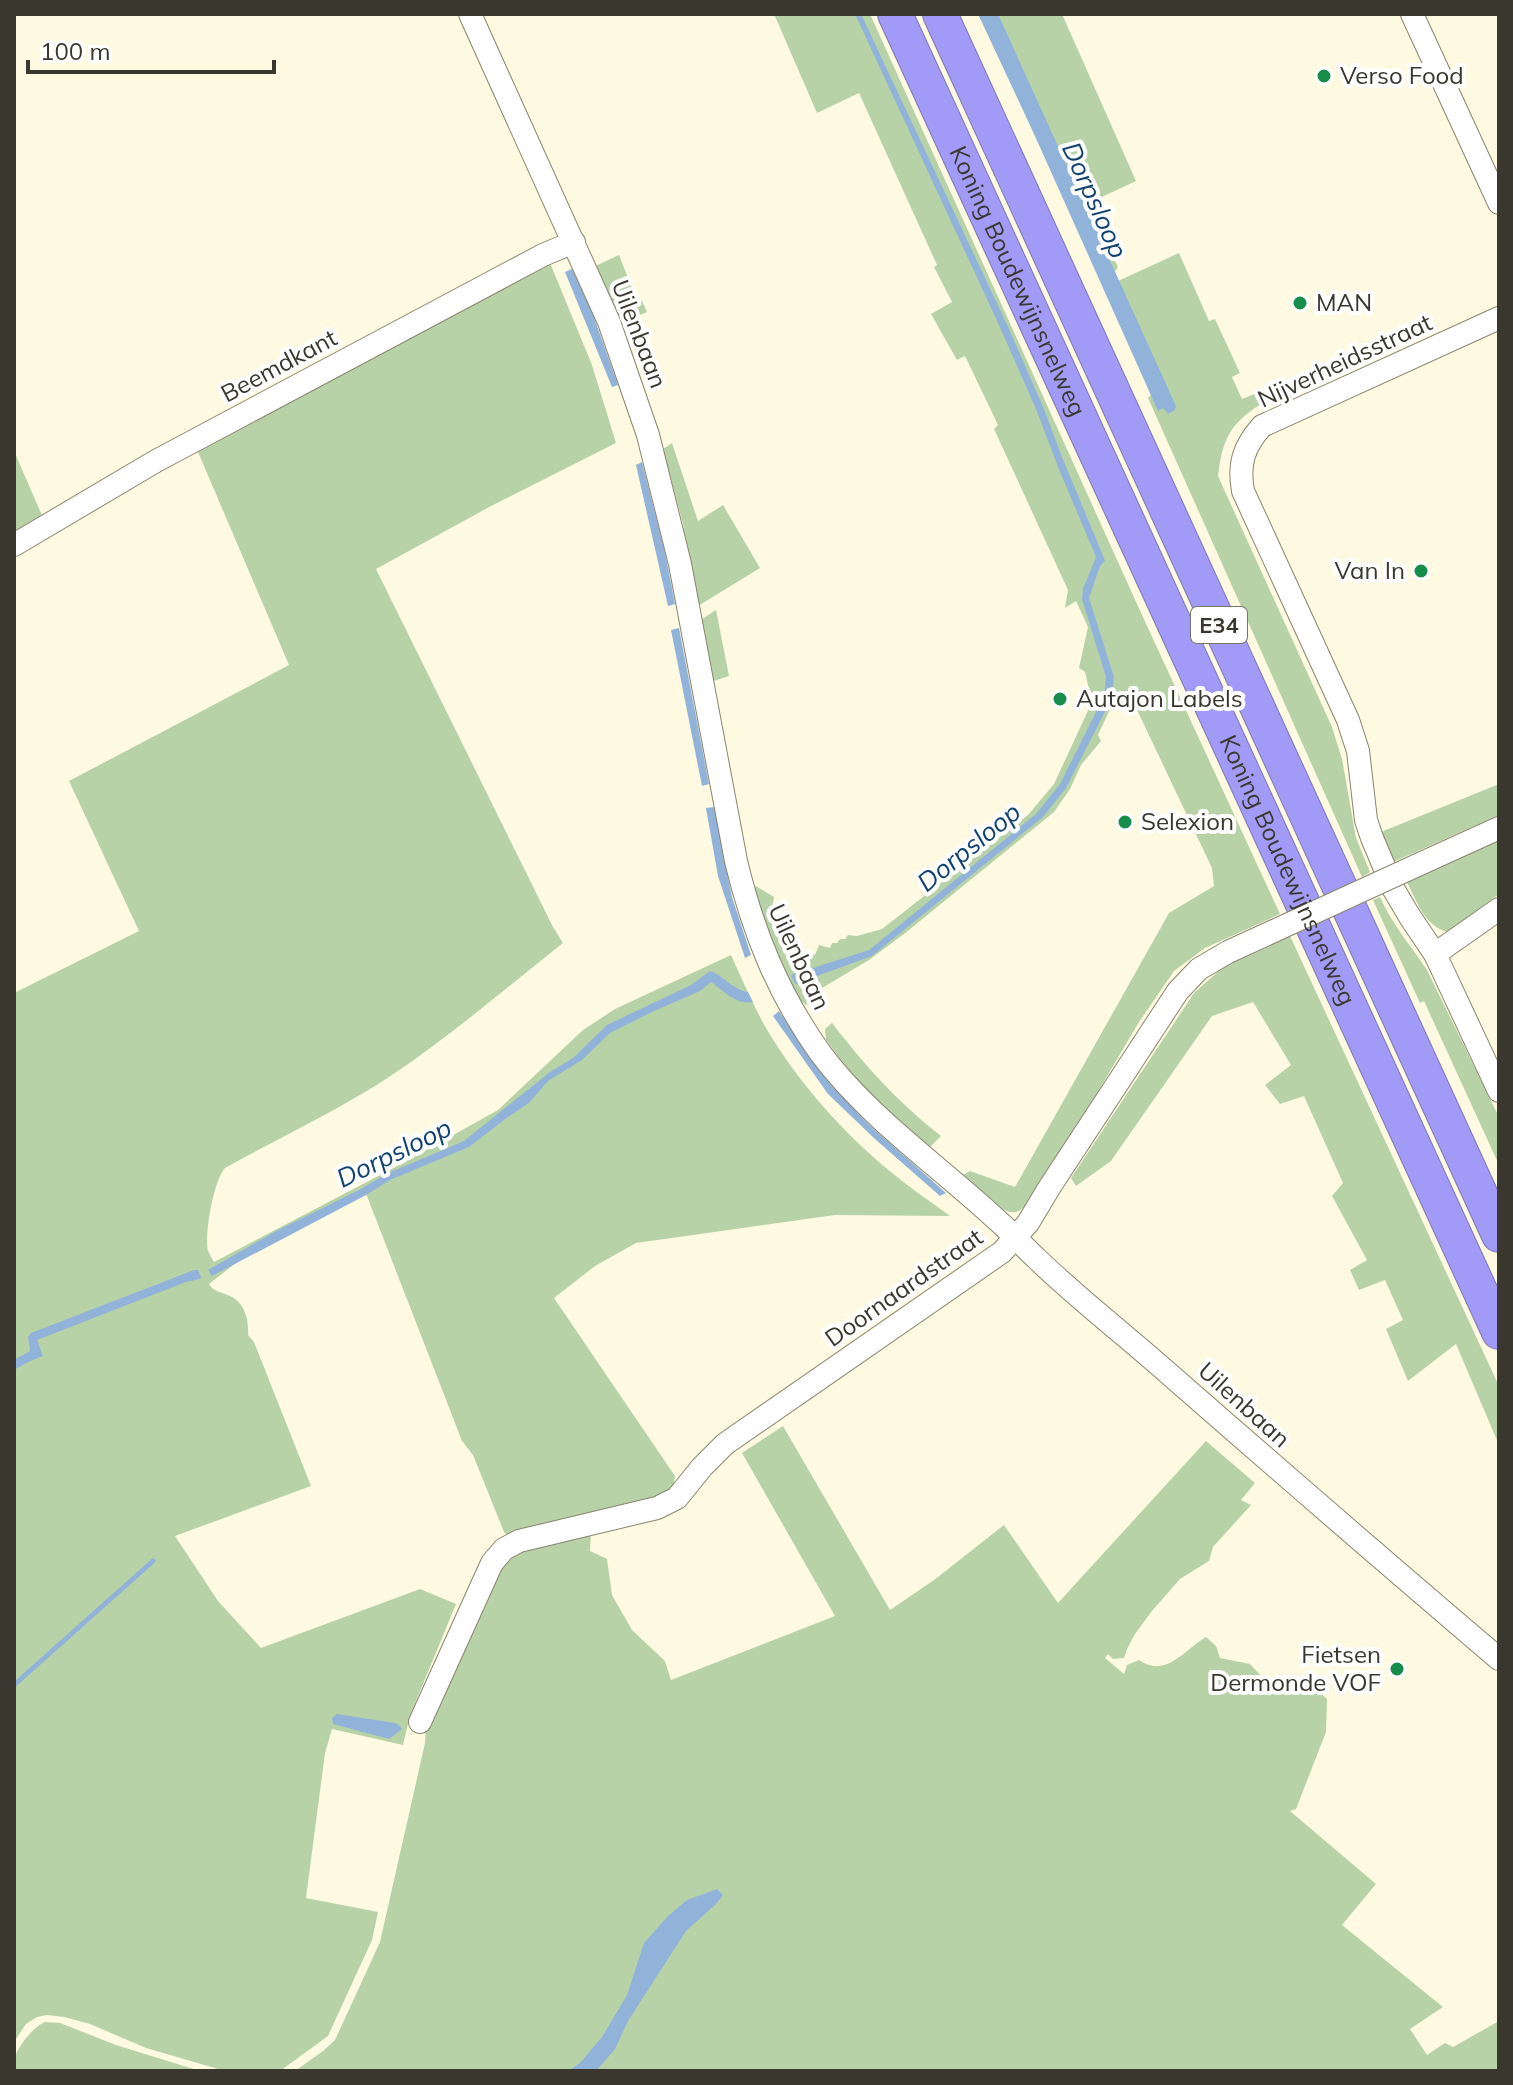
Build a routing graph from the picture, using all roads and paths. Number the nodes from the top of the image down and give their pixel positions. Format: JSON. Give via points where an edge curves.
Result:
{"nodes":[{"id":1,"x":470,"y":14,"type":"edge"},
{"id":2,"x":895,"y":14,"type":"edge"},
{"id":3,"x":940,"y":14,"type":"edge"},
{"id":4,"x":1412,"y":14,"type":"edge"},
{"id":5,"x":1499,"y":203,"type":"edge"},
{"id":6,"x":574,"y":242,"type":"junction"},
{"id":7,"x":1499,"y":318,"type":"edge"},
{"id":8,"x":14,"y":545,"type":"edge"},
{"id":9,"x":1499,"y":828,"type":"edge"},
{"id":10,"x":1499,"y":909,"type":"edge"},
{"id":11,"x":1435,"y":954,"type":"junction"},
{"id":12,"x":1499,"y":1091,"type":"edge"},
{"id":13,"x":1499,"y":1235,"type":"edge"},
{"id":14,"x":1015,"y":1238,"type":"junction"},
{"id":15,"x":1499,"y":1332,"type":"edge"},
{"id":16,"x":1499,"y":1659,"type":"edge"},
{"id":17,"x":420,"y":1722,"type":"dead end"}],
"edges":[{"from":1,"to":6,"type":"street","name":"Uilenbaan"},
{"from":2,"to":15,"type":"highway","name":"Koning Boudewijnsnelweg","number":"E34"},
{"from":3,"to":13,"type":"highway","name":"Koning Boudewijnsnelweg","number":"E34"},
{"from":4,"to":5,"type":"street"},
{"from":6,"to":8,"type":"street","name":"Beemdkant","via":[[156,461]]},
{"from":6,"to":14,"type":"street","name":"Uilenbaan","via":[[609,322],[652,446],[680,564],[736,861],[755,930],[775,976],[805,1030],[847,1085]]},
{"from":7,"to":11,"type":"street","name":"Nijverheidsstraat","via":[[1262,426],[1242,456],[1240,475],[1348,720],[1372,838],[1394,890]]},
{"from":9,"to":14,"type":"street","name":"Doornaardstraat","bridge":true,"via":[[1199,969],[1178,991]]},
{"from":10,"to":11,"type":"street"},
{"from":11,"to":12,"type":"street","name":"Nijverheidsstraat"},
{"from":14,"to":16,"type":"street","name":"Uilenbaan"},
{"from":14,"to":17,"type":"street","name":"Doornaardstraat","via":[[998,1255],[725,1444],[677,1498],[504,1549],[492,1563]]}]}
